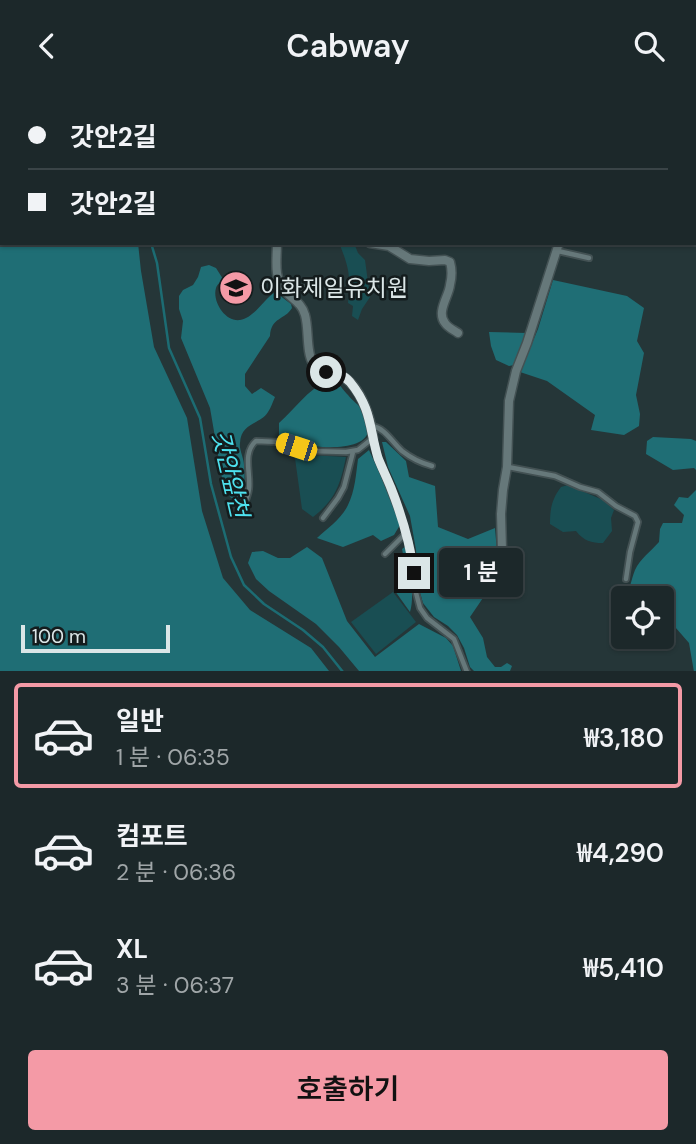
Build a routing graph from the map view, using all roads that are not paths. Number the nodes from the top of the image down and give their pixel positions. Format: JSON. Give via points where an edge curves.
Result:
{"nodes":[{"id":1,"x":278,"y":245,"type":"edge"},
{"id":2,"x":387,"y":245,"type":"edge"},
{"id":3,"x":559,"y":247,"type":"edge"},
{"id":4,"x":589,"y":258,"type":"dead end"},
{"id":5,"x":279,"y":281,"type":"junction"},
{"id":6,"x":317,"y":289,"type":"dead end"},
{"id":7,"x":458,"y":333,"type":"dead end"},
{"id":8,"x":372,"y":426,"type":"junction"},
{"id":9,"x":373,"y":438,"type":"junction"},
{"id":10,"x":353,"y":452,"type":"junction"},
{"id":11,"x":432,"y":466,"type":"dead end"},
{"id":12,"x":507,"y":467,"type":"junction"},
{"id":13,"x":241,"y":510,"type":"dead end"},
{"id":14,"x":323,"y":519,"type":"dead end"},
{"id":15,"x":406,"y":533,"type":"junction"},
{"id":16,"x":502,"y":549,"type":"dead end"},
{"id":17,"x":385,"y":554,"type":"dead end"},
{"id":18,"x":625,"y":579,"type":"dead end"},
{"id":19,"x":467,"y":671,"type":"edge"}],
"edges":[{"from":1,"to":5,"type":"street"},
{"from":2,"to":7,"type":"street","via":[[410,259],[450,262],[442,317]]},
{"from":3,"to":4,"type":"lane"},
{"from":3,"to":12,"type":"street","via":[[516,371],[509,401]]},
{"from":5,"to":6,"type":"lane"},
{"from":5,"to":8,"type":"street","via":[[304,310],[310,358],[319,369],[350,382]]},
{"from":8,"to":9,"type":"street"},
{"from":8,"to":11,"type":"lane","via":[[412,458]]},
{"from":9,"to":10,"type":"lane"},
{"from":9,"to":15,"type":"lane"},
{"from":10,"to":13,"type":"lane","via":[[309,451],[256,441],[248,452],[250,488]]},
{"from":10,"to":14,"type":"lane","via":[[344,487]]},
{"from":12,"to":16,"type":"street"},
{"from":12,"to":18,"type":"lane","via":[[555,476],[598,492],[635,516],[638,522]]},
{"from":15,"to":17,"type":"lane"},
{"from":15,"to":19,"type":"lane","via":[[420,608],[454,639]]}]}
